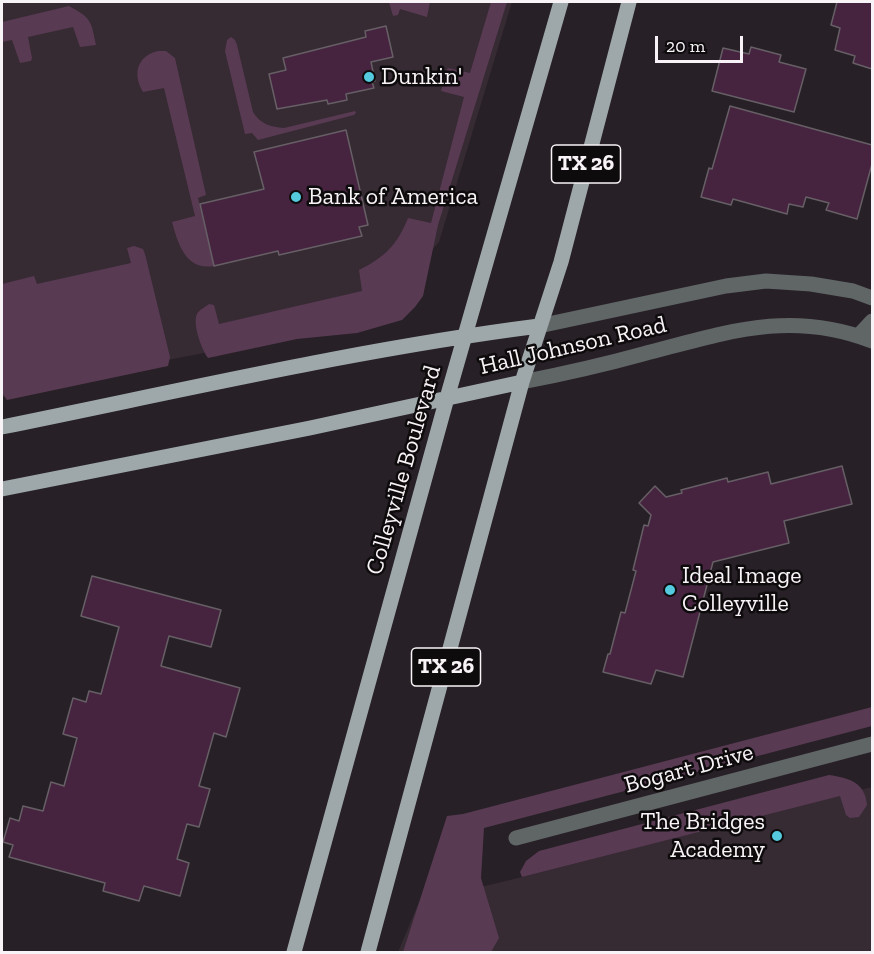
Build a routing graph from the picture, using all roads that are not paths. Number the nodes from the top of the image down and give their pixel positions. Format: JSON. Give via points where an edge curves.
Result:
{"nodes":[{"id":1,"x":561,"y":2,"type":"edge"},
{"id":2,"x":629,"y":2,"type":"edge"},
{"id":3,"x":873,"y":298,"type":"edge"},
{"id":4,"x":873,"y":321,"type":"edge"},
{"id":5,"x":539,"y":326,"type":"junction"},
{"id":6,"x":466,"y":335,"type":"junction"},
{"id":7,"x":865,"y":339,"type":"edge"},
{"id":8,"x":522,"y":382,"type":"junction"},
{"id":9,"x":447,"y":398,"type":"junction"},
{"id":10,"x":2,"y":427,"type":"edge"},
{"id":11,"x":2,"y":489,"type":"edge"},
{"id":12,"x":873,"y":744,"type":"edge"},
{"id":13,"x":516,"y":838,"type":"dead end"},
{"id":14,"x":294,"y":952,"type":"edge"},
{"id":15,"x":368,"y":952,"type":"edge"}],
"edges":[{"from":1,"to":6,"type":"main road","name":"Colleyville Boulevard","number":"TX 26"},
{"from":2,"to":5,"type":"main road","number":"TX 26","via":[[561,262]]},
{"from":3,"to":5,"type":"street","name":"Hall Johnson Road","via":[[812,284],[766,281]]},
{"from":4,"to":7,"type":"street"},
{"from":5,"to":6,"type":"main road","name":"Hall Johnson Road"},
{"from":5,"to":8,"type":"main road","number":"TX 26"},
{"from":6,"to":9,"type":"main road","name":"Colleyville Boulevard","number":"TX 26"},
{"from":6,"to":10,"type":"main road","name":"Hall Johnson Road"},
{"from":7,"to":8,"type":"street","name":"Hall Johnson Road","via":[[795,325],[764,326]]},
{"from":8,"to":9,"type":"main road","name":"Hall Johnson Road"},
{"from":8,"to":15,"type":"main road","number":"TX 26"},
{"from":9,"to":11,"type":"main road","name":"Hall Johnson Road"},
{"from":9,"to":14,"type":"main road","name":"Colleyville Boulevard","number":"TX 26"},
{"from":12,"to":13,"type":"street","name":"Bogart Drive"}]}
